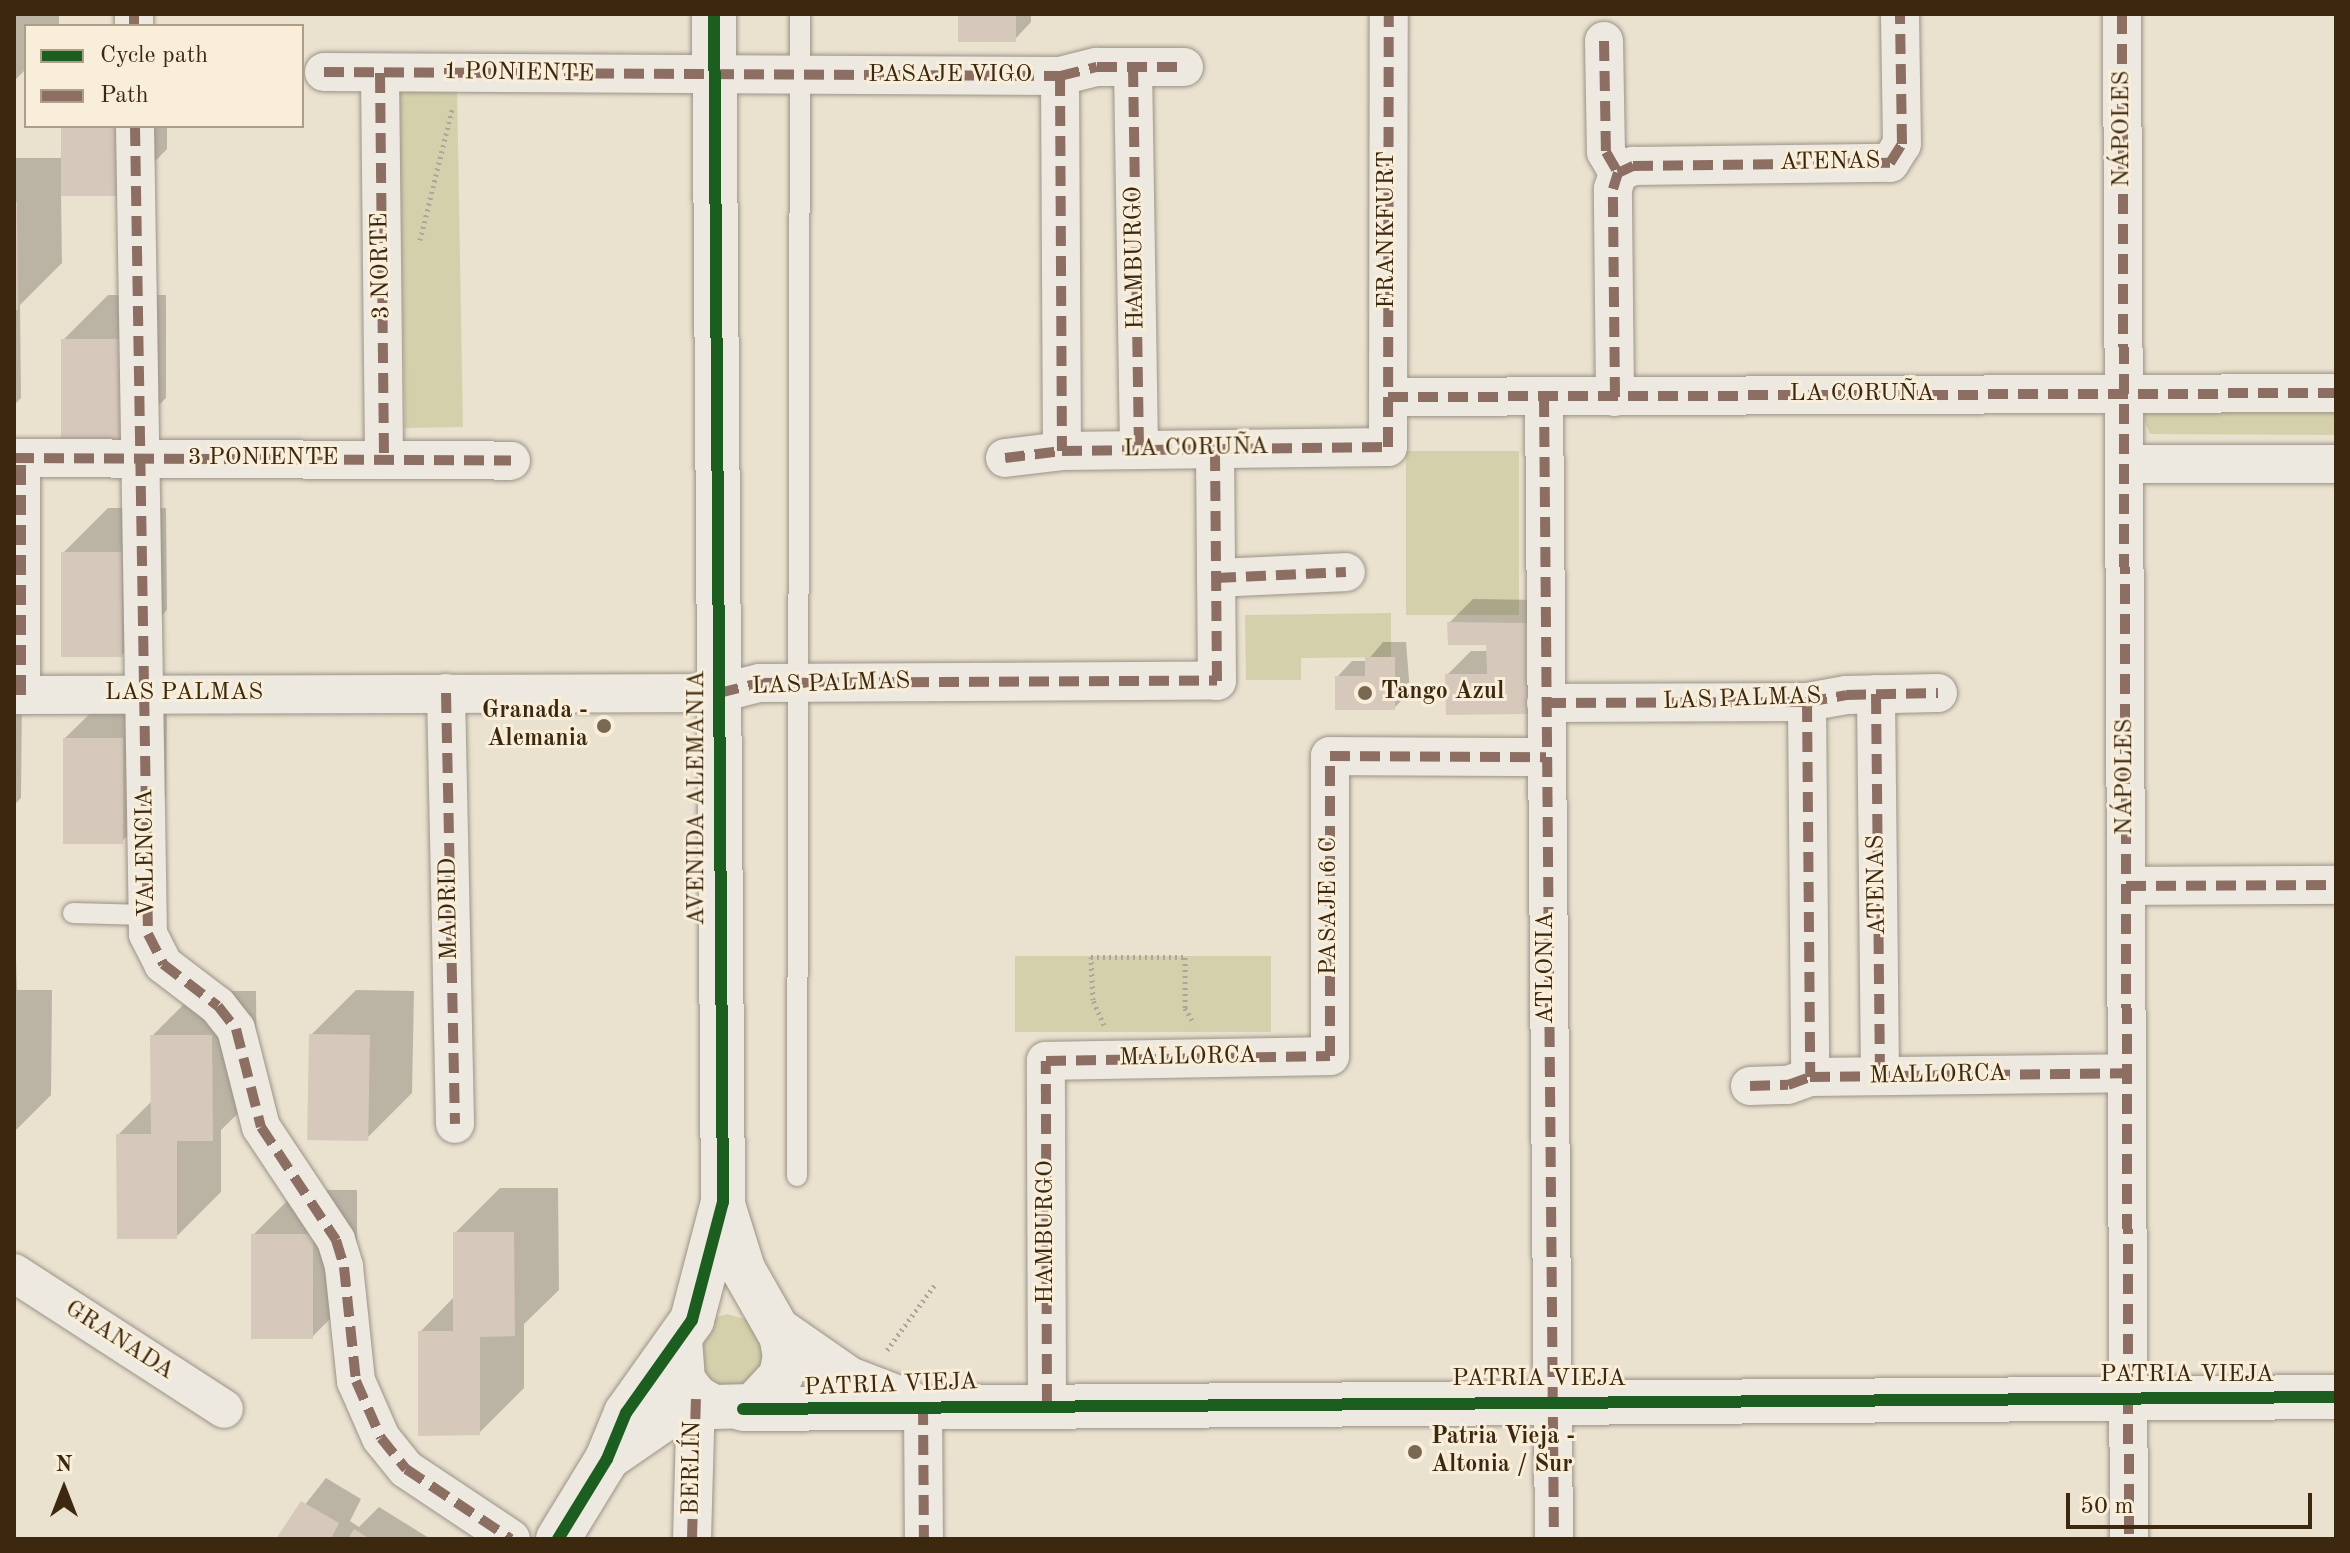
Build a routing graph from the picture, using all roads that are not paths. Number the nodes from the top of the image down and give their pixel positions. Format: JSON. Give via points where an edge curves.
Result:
{"nodes":[{"id":1,"x":714,"y":14,"type":"edge"},
{"id":2,"x":800,"y":14,"type":"edge"},
{"id":3,"x":1389,"y":14,"type":"edge"},
{"id":4,"x":1900,"y":14,"type":"edge"},
{"id":5,"x":2122,"y":14,"type":"edge"},
{"id":6,"x":1604,"y":41,"type":"dead end"},
{"id":7,"x":1133,"y":67,"type":"junction"},
{"id":8,"x":1184,"y":67,"type":"dead end"},
{"id":9,"x":324,"y":72,"type":"dead end"},
{"id":10,"x":380,"y":73,"type":"junction"},
{"id":11,"x":1060,"y":76,"type":"junction"},
{"id":12,"x":715,"y":77,"type":"junction"},
{"id":13,"x":800,"y":77,"type":"junction"},
{"id":14,"x":135,"y":128,"type":"edge"},
{"id":15,"x":1618,"y":173,"type":"junction"},
{"id":16,"x":2336,"y":393,"type":"edge"},
{"id":17,"x":2124,"y":394,"type":"junction"},
{"id":18,"x":1388,"y":397,"type":"junction"},
{"id":19,"x":1544,"y":397,"type":"junction"},
{"id":20,"x":1615,"y":397,"type":"junction"},
{"id":21,"x":1388,"y":447,"type":"joint"},
{"id":22,"x":1215,"y":449,"type":"junction"},
{"id":23,"x":1139,"y":450,"type":"junction"},
{"id":24,"x":1062,"y":451,"type":"junction"},
{"id":25,"x":18,"y":458,"type":"edge"},
{"id":26,"x":138,"y":458,"type":"junction"},
{"id":27,"x":1005,"y":458,"type":"dead end"},
{"id":28,"x":384,"y":460,"type":"junction"},
{"id":29,"x":511,"y":461,"type":"dead end"},
{"id":30,"x":2124,"y":464,"type":"junction"},
{"id":31,"x":2336,"y":464,"type":"edge"},
{"id":32,"x":1346,"y":572,"type":"dead end"},
{"id":33,"x":1216,"y":578,"type":"junction"},
{"id":34,"x":798,"y":683,"type":"junction"},
{"id":35,"x":446,"y":693,"type":"junction"},
{"id":36,"x":719,"y":693,"type":"junction"},
{"id":37,"x":1938,"y":693,"type":"dead end"},
{"id":38,"x":141,"y":694,"type":"junction"},
{"id":39,"x":1876,"y":694,"type":"junction"},
{"id":40,"x":17,"y":695,"type":"edge"},
{"id":41,"x":1807,"y":702,"type":"junction"},
{"id":42,"x":1546,"y":703,"type":"junction"},
{"id":43,"x":1546,"y":757,"type":"junction"},
{"id":44,"x":2336,"y":885,"type":"edge"},
{"id":45,"x":2126,"y":886,"type":"junction"},
{"id":46,"x":73,"y":913,"type":"dead end"},
{"id":47,"x":146,"y":915,"type":"junction"},
{"id":48,"x":1330,"y":1056,"type":"joint"},
{"id":49,"x":1046,"y":1061,"type":"joint"},
{"id":50,"x":2127,"y":1073,"type":"junction"},
{"id":51,"x":1880,"y":1076,"type":"junction"},
{"id":52,"x":1810,"y":1077,"type":"junction"},
{"id":53,"x":1750,"y":1086,"type":"dead end"},
{"id":54,"x":455,"y":1124,"type":"dead end"},
{"id":55,"x":797,"y":1176,"type":"dead end"},
{"id":56,"x":723,"y":1202,"type":"junction"},
{"id":57,"x":14,"y":1273,"type":"edge"},
{"id":58,"x":772,"y":1322,"type":"junction"},
{"id":59,"x":686,"y":1329,"type":"junction"},
{"id":60,"x":696,"y":1397,"type":"junction"},
{"id":61,"x":2336,"y":1397,"type":"edge"},
{"id":62,"x":2129,"y":1399,"type":"junction"},
{"id":63,"x":1550,"y":1401,"type":"junction"},
{"id":64,"x":1047,"y":1404,"type":"junction"},
{"id":65,"x":923,"y":1405,"type":"junction"},
{"id":66,"x":224,"y":1409,"type":"dead end"},
{"id":67,"x":743,"y":1409,"type":"junction"},
{"id":68,"x":607,"y":1459,"type":"junction"},
{"id":69,"x":492,"y":1534,"type":"edge"},
{"id":70,"x":558,"y":1539,"type":"edge"},
{"id":71,"x":692,"y":1539,"type":"edge"},
{"id":72,"x":924,"y":1539,"type":"edge"},
{"id":73,"x":1554,"y":1539,"type":"edge"},
{"id":74,"x":2129,"y":1539,"type":"edge"}],
"edges":[{"from":1,"to":12,"type":"street","name":"AVENIDA ALEMANIA"},
{"from":2,"to":13,"type":"lane"},
{"from":3,"to":18,"type":"street","name":"FRANKFURT"},
{"from":4,"to":15,"type":"street","name":"ATENAS","via":[[1902,144],[1890,163],[1633,166]]},
{"from":5,"to":17,"type":"street","name":"NÁPOLES"},
{"from":6,"to":15,"type":"street","via":[[1606,152]]},
{"from":7,"to":8,"type":"street","name":"PASAJE VIGO"},
{"from":7,"to":11,"type":"street","name":"PASAJE VIGO","via":[[1097,67]]},
{"from":7,"to":23,"type":"street","name":"HAMBURGO"},
{"from":9,"to":10,"type":"street","name":"1 PONIENTE"},
{"from":10,"to":12,"type":"street","name":"1 PONIENTE"},
{"from":10,"to":28,"type":"street","name":"3 NORTE"},
{"from":11,"to":13,"type":"street","name":"PASAJE VIGO"},
{"from":11,"to":24,"type":"street"},
{"from":12,"to":13,"type":"street","name":"PASAJE VIGO"},
{"from":12,"to":36,"type":"street","name":"AVENIDA ALEMANIA"},
{"from":13,"to":34,"type":"lane"},
{"from":14,"to":26,"type":"street","name":"VALENCIA"},
{"from":15,"to":20,"type":"street","via":[[1613,189]]},
{"from":16,"to":17,"type":"street","name":"LA CORUÑA"},
{"from":17,"to":20,"type":"street","name":"LA CORUÑA"},
{"from":17,"to":30,"type":"street","name":"NÁPOLES"},
{"from":18,"to":19,"type":"street","name":"LA CORUÑA"},
{"from":18,"to":21,"type":"street","name":"FRANKFURT"},
{"from":19,"to":20,"type":"street","name":"LA CORUÑA"},
{"from":19,"to":42,"type":"street","name":"ATLONIA"},
{"from":21,"to":22,"type":"street","name":"LA CORUÑA"},
{"from":22,"to":23,"type":"street","name":"LA CORUÑA"},
{"from":22,"to":33,"type":"street"},
{"from":23,"to":24,"type":"street","name":"LA CORUÑA"},
{"from":24,"to":27,"type":"street","name":"LA CORUÑA"},
{"from":25,"to":26,"type":"street","name":"3 PONIENTE"},
{"from":25,"to":40,"type":"street"},
{"from":26,"to":28,"type":"street","name":"3 PONIENTE"},
{"from":26,"to":38,"type":"street","name":"VALENCIA"},
{"from":28,"to":29,"type":"street","name":"3 PONIENTE"},
{"from":30,"to":31,"type":"street"},
{"from":30,"to":45,"type":"street","name":"NÁPOLES"},
{"from":32,"to":33,"type":"street"},
{"from":33,"to":34,"type":"street","name":"LAS PALMAS","via":[[1217,681]]},
{"from":34,"to":36,"type":"street","name":"LAS PALMAS","via":[[759,683]]},
{"from":34,"to":55,"type":"lane"},
{"from":35,"to":36,"type":"street","name":"LAS PALMAS"},
{"from":35,"to":38,"type":"street","name":"LAS PALMAS"},
{"from":35,"to":54,"type":"street","name":"MADRID"},
{"from":36,"to":56,"type":"street","name":"AVENIDA ALEMANIA"},
{"from":37,"to":39,"type":"street","name":"LAS PALMAS"},
{"from":38,"to":40,"type":"street","name":"LAS PALMAS"},
{"from":38,"to":47,"type":"street","name":"VALENCIA","via":[[146,734]]},
{"from":39,"to":41,"type":"street","name":"LAS PALMAS"},
{"from":39,"to":51,"type":"street","name":"ATENAS"},
{"from":41,"to":42,"type":"street","name":"LAS PALMAS"},
{"from":41,"to":52,"type":"street"},
{"from":42,"to":43,"type":"street","name":"ATLONIA"},
{"from":43,"to":48,"type":"street","name":"PASAJE 6 C","via":[[1330,756]]},
{"from":43,"to":63,"type":"street","name":"ATLONIA"},
{"from":44,"to":45,"type":"street"},
{"from":45,"to":50,"type":"street","name":"NÁPOLES"},
{"from":46,"to":47,"type":"lane"},
{"from":47,"to":69,"type":"street","name":"VALENCIA","via":[[148,934],[163,964],[218,1006],[236,1029],[261,1127],[336,1240],[344,1267],[356,1381],[381,1438],[406,1469]]},
{"from":48,"to":49,"type":"street","name":"MALLORCA"},
{"from":49,"to":64,"type":"street","name":"HAMBURGO"},
{"from":50,"to":51,"type":"street","name":"MALLORCA"},
{"from":50,"to":62,"type":"street","name":"NÁPOLES"},
{"from":51,"to":52,"type":"street","name":"MALLORCA"},
{"from":52,"to":53,"type":"street","name":"MALLORCA","via":[[1788,1085]]},
{"from":56,"to":58,"type":"street","name":"AVENIDA ALEMANIA","via":[[743,1269]]},
{"from":56,"to":59,"type":"street","name":"AVENIDA ALEMANIA"},
{"from":57,"to":66,"type":"street","name":"GRANADA"},
{"from":58,"to":59,"type":"street","via":[[747,1305],[723,1304]]},
{"from":58,"to":65,"type":"street","name":"PATRIA VIEJA","via":[[849,1379]]},
{"from":58,"to":67,"type":"street","name":"AVENIDA ALEMANIA","via":[[785,1356],[781,1376],[770,1394]]},
{"from":59,"to":60,"type":"street","name":"AVENIDA ALEMANIA","via":[[679,1370]]},
{"from":59,"to":68,"type":"street","name":"AVENIDA ALEMANIA","via":[[626,1413]]},
{"from":60,"to":67,"type":"street","via":[[723,1410]]},
{"from":60,"to":68,"type":"street","name":"AVENIDA ALEMANIA"},
{"from":60,"to":71,"type":"street","name":"BERLÍN"},
{"from":61,"to":62,"type":"street","name":"PATRIA VIEJA"},
{"from":62,"to":63,"type":"street","name":"PATRIA VIEJA"},
{"from":62,"to":74,"type":"street","name":"NÁPOLES"},
{"from":63,"to":64,"type":"street","name":"PATRIA VIEJA"},
{"from":63,"to":73,"type":"street","name":"ATLONIA"},
{"from":64,"to":65,"type":"street","name":"PATRIA VIEJA"},
{"from":65,"to":67,"type":"street","name":"PATRIA VIEJA","via":[[864,1411]]},
{"from":65,"to":72,"type":"street"},
{"from":68,"to":70,"type":"street","name":"AVENIDA ALEMANIA"}]}
